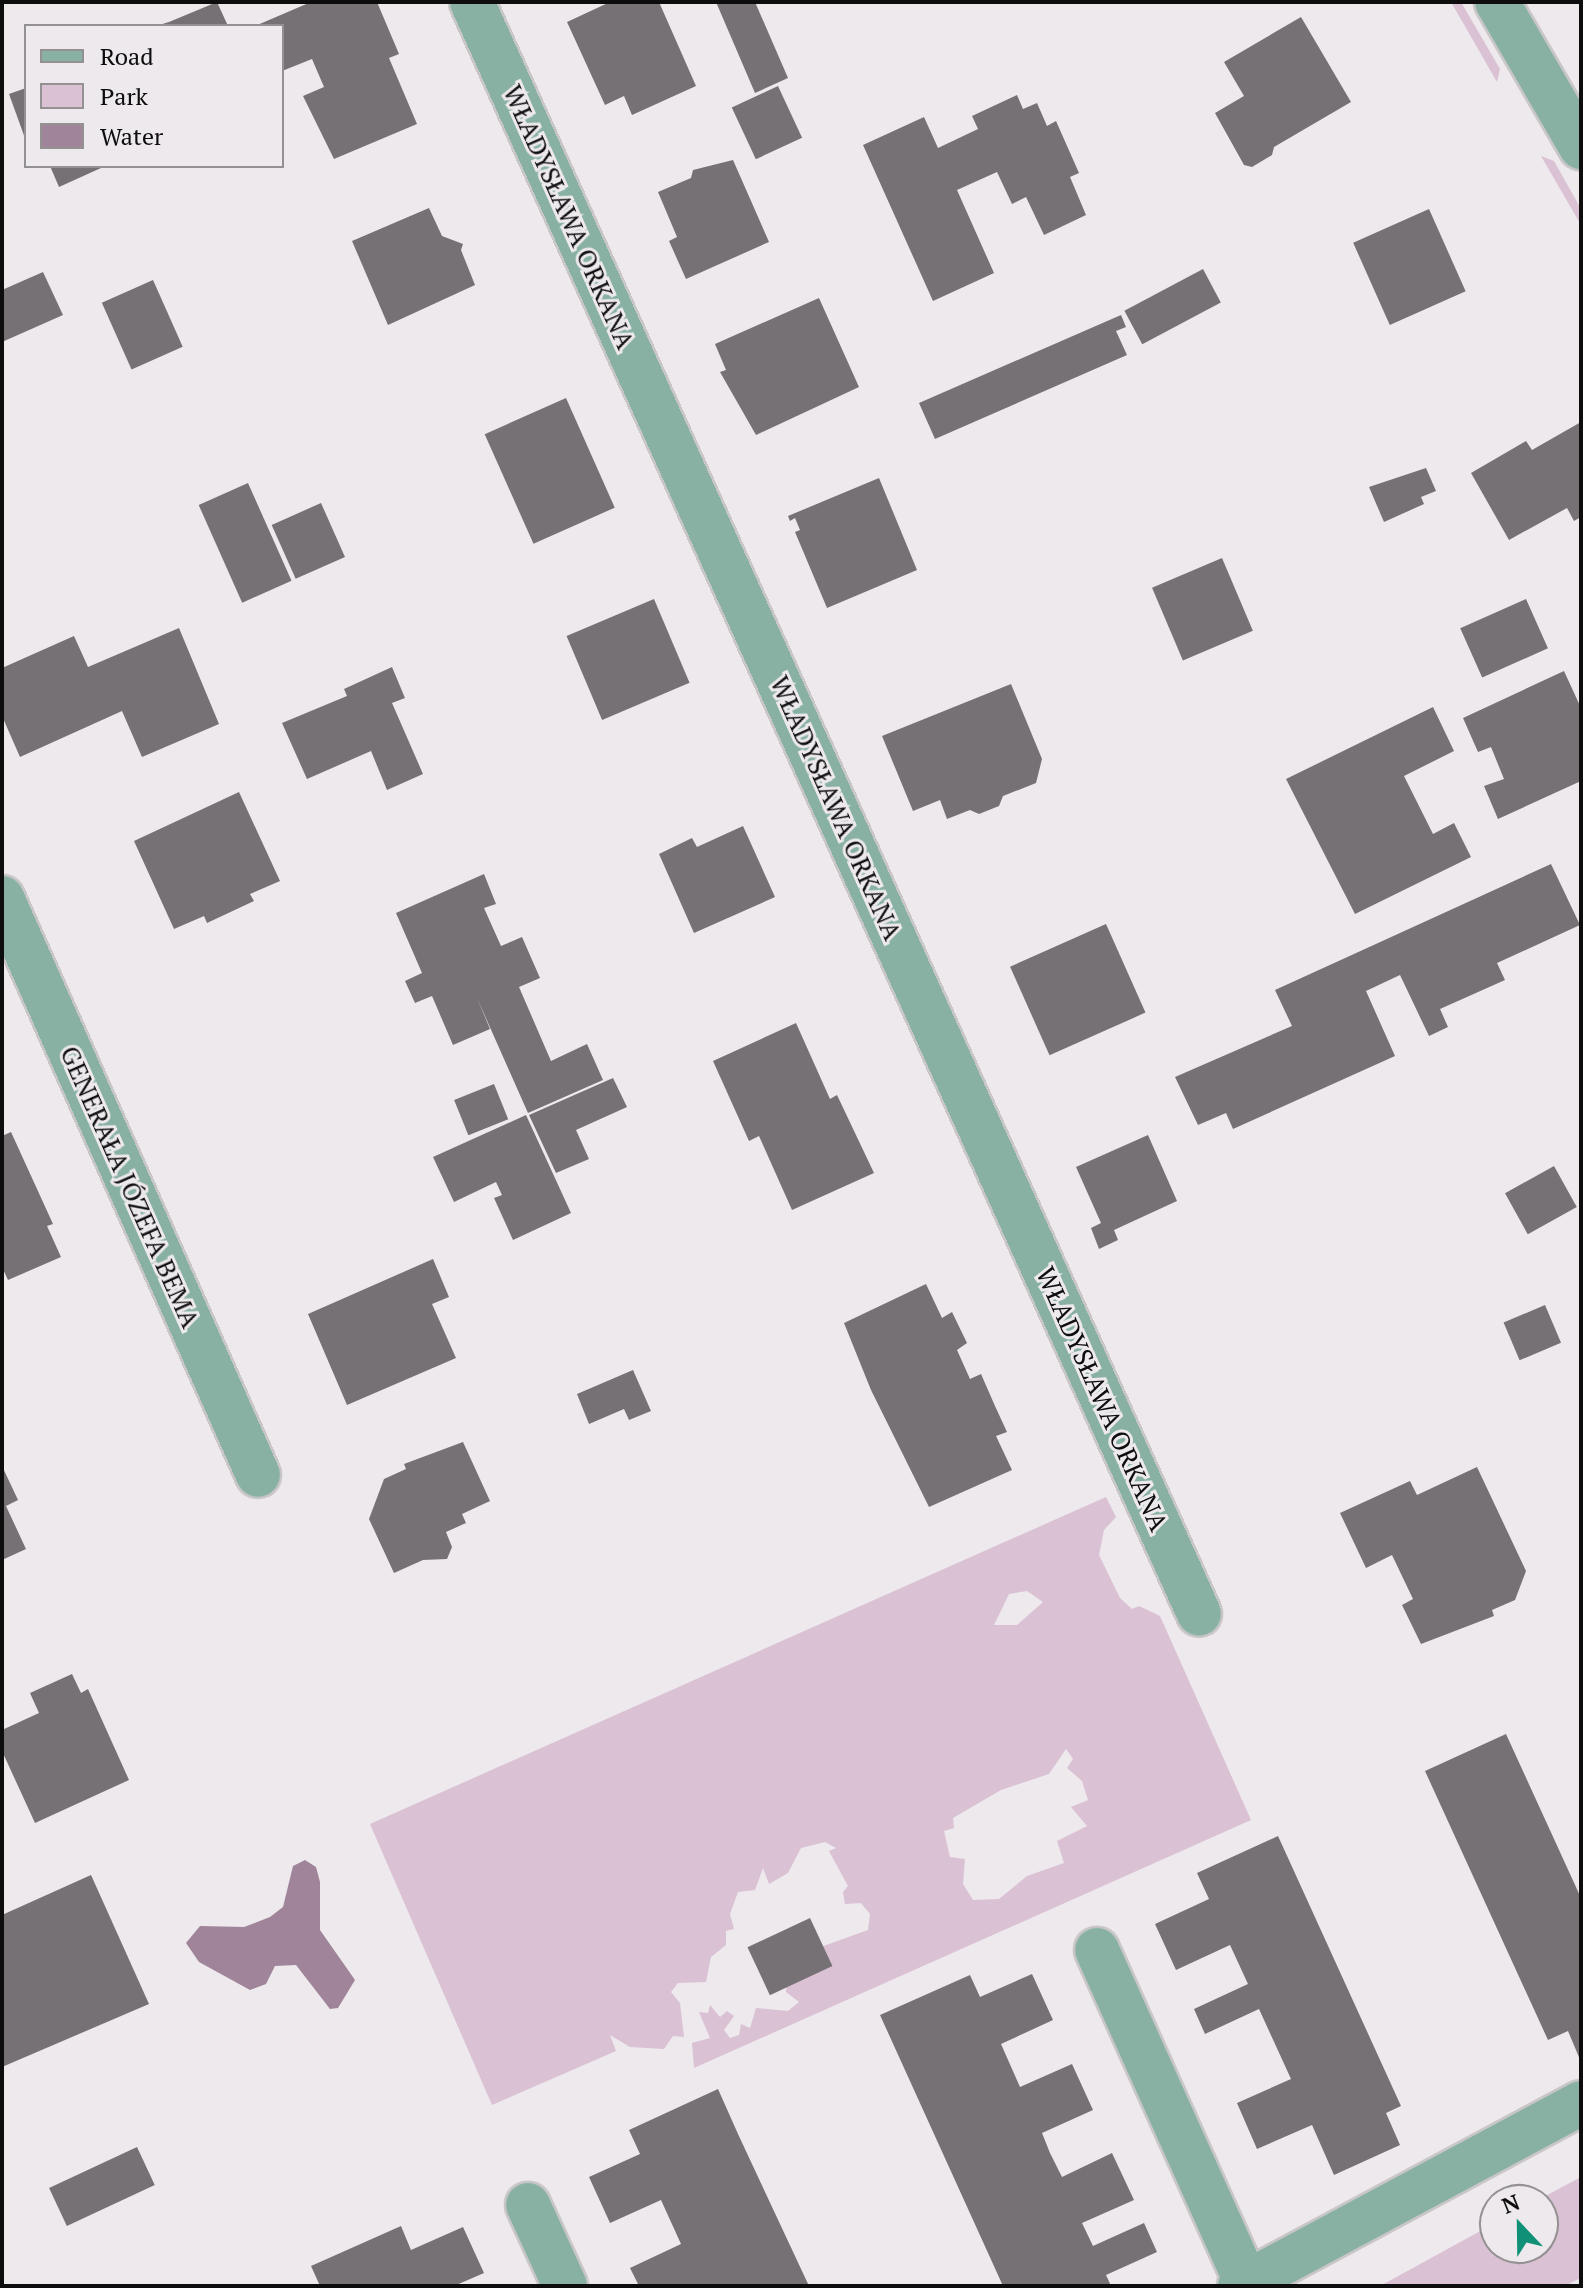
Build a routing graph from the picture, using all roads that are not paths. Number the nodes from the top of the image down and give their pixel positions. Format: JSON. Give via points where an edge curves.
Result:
{"nodes":[{"id":1,"x":472,"y":2,"type":"edge"},
{"id":2,"x":1497,"y":2,"type":"edge"},
{"id":3,"x":1581,"y":147,"type":"edge"},
{"id":4,"x":2,"y":898,"type":"edge"},
{"id":5,"x":258,"y":1475,"type":"dead end"},
{"id":6,"x":1199,"y":1614,"type":"dead end"},
{"id":7,"x":1097,"y":1950,"type":"dead end"},
{"id":8,"x":1581,"y":2103,"type":"edge"},
{"id":9,"x":528,"y":2205,"type":"dead end"},
{"id":10,"x":1243,"y":2284,"type":"edge"},
{"id":11,"x":565,"y":2286,"type":"edge"}],
"edges":[{"from":1,"to":6,"type":"street","name":"WŁADYSŁAWA ORKANA"},
{"from":2,"to":3,"type":"street"},
{"from":4,"to":5,"type":"street","name":"GENERAŁA JÓZEFA BEMA"},
{"from":7,"to":10,"type":"street"},
{"from":8,"to":10,"type":"street"},
{"from":9,"to":11,"type":"street"}]}
